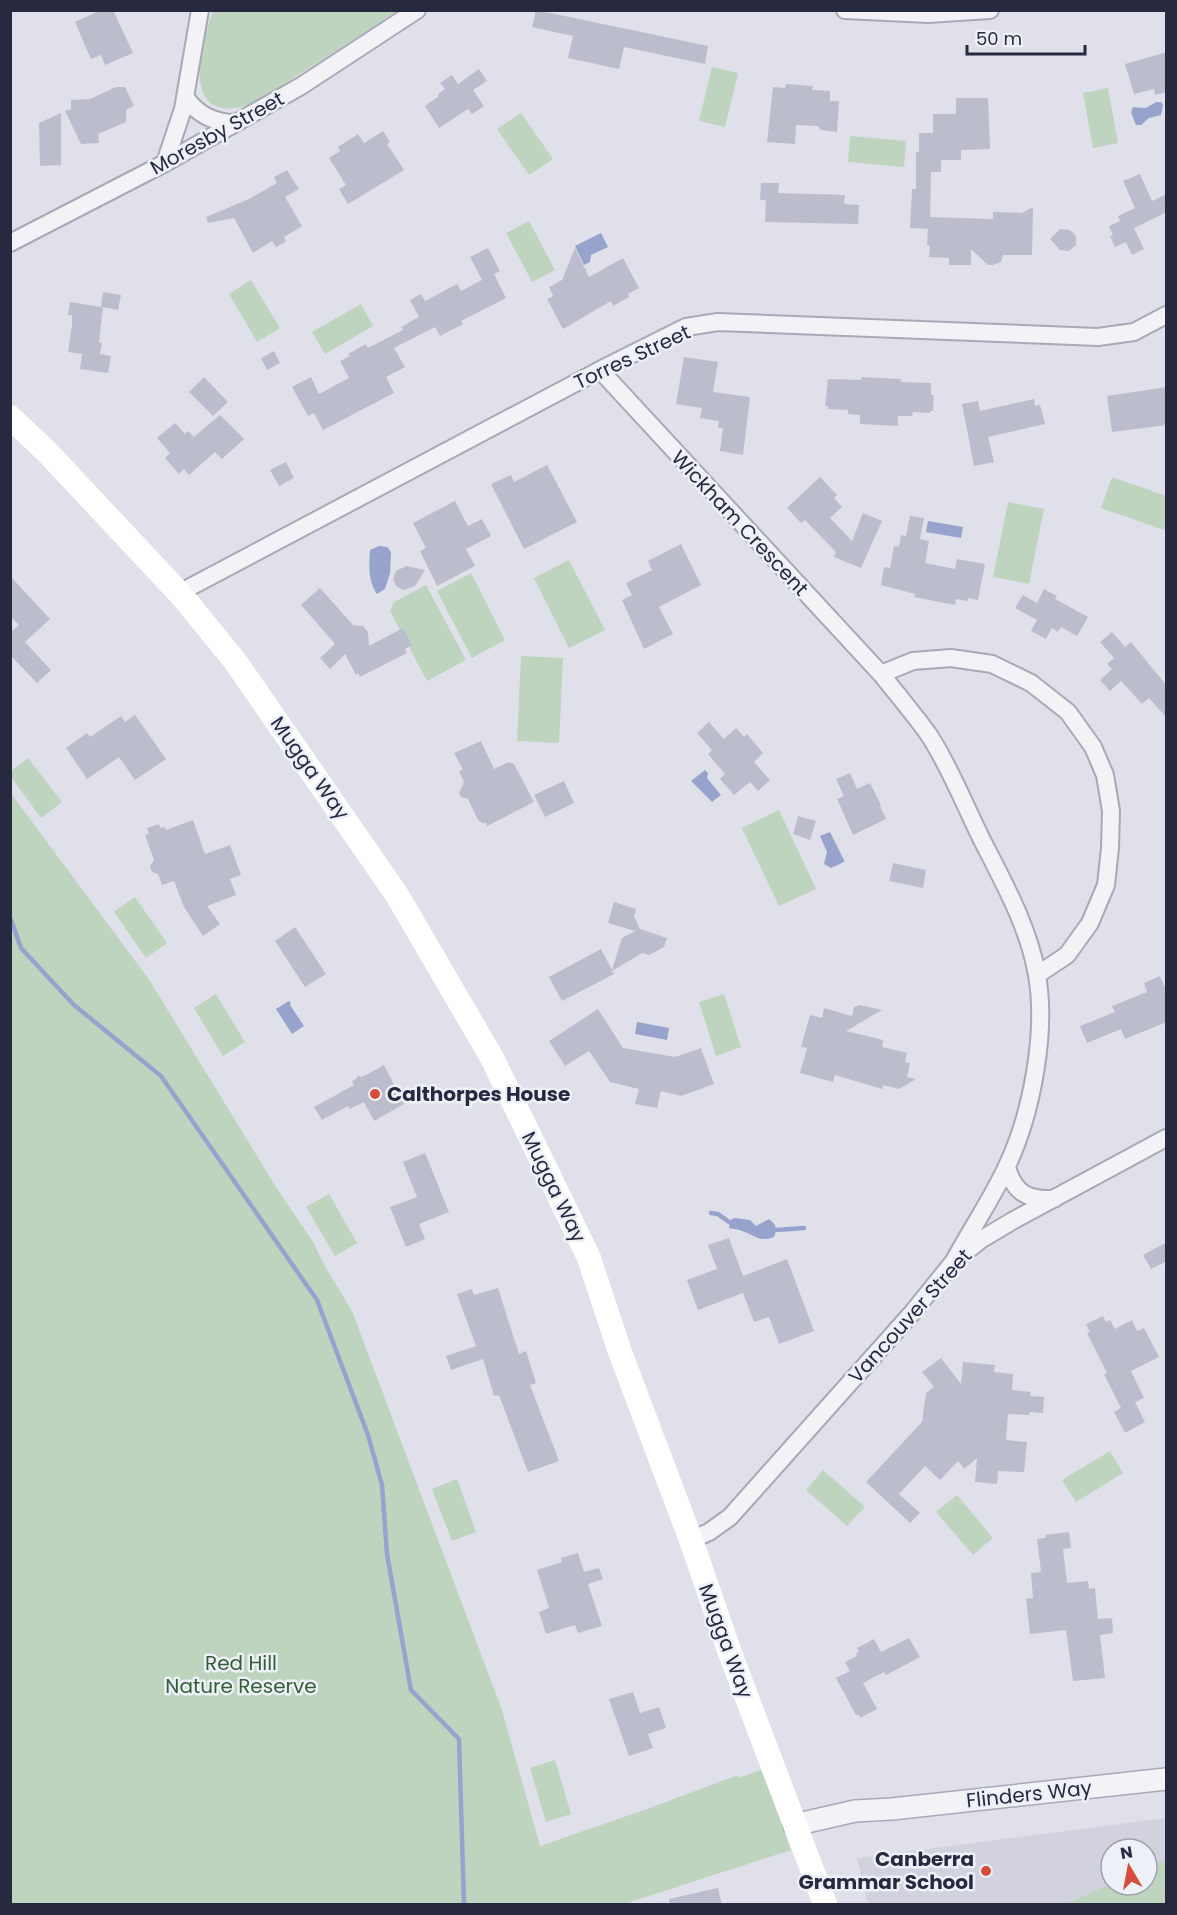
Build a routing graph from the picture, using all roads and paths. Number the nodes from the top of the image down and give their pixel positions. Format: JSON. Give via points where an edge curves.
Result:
{"nodes":[{"id":1,"x":200,"y":10,"type":"edge"},
{"id":2,"x":417,"y":10,"type":"edge"},
{"id":3,"x":845,"y":10,"type":"edge"},
{"id":4,"x":990,"y":10,"type":"edge"},
{"id":5,"x":186,"y":98,"type":"junction"},
{"id":6,"x":236,"y":123,"type":"junction"},
{"id":7,"x":165,"y":163,"type":"junction"},
{"id":8,"x":10,"y":243,"type":"edge"},
{"id":9,"x":1167,"y":315,"type":"edge"},
{"id":10,"x":600,"y":370,"type":"junction"},
{"id":11,"x":10,"y":417,"type":"edge"},
{"id":12,"x":179,"y":592,"type":"junction"},
{"id":13,"x":881,"y":674,"type":"junction"},
{"id":14,"x":1037,"y":975,"type":"junction"},
{"id":15,"x":1167,"y":1138,"type":"edge"},
{"id":16,"x":1007,"y":1167,"type":"junction"},
{"id":17,"x":1055,"y":1199,"type":"junction"},
{"id":18,"x":954,"y":1261,"type":"junction"},
{"id":19,"x":691,"y":1540,"type":"junction"},
{"id":20,"x":1167,"y":1779,"type":"edge"},
{"id":21,"x":796,"y":1832,"type":"junction"},
{"id":22,"x":825,"y":1905,"type":"edge"}],
"edges":[{"from":1,"to":5,"type":"street"},
{"from":2,"to":6,"type":"street","name":"Moresby Street","via":[[301,86]]},
{"from":3,"to":4,"type":"street","via":[[928,14]]},
{"from":5,"to":6,"type":"street","via":[[207,118]]},
{"from":5,"to":7,"type":"street"},
{"from":6,"to":7,"type":"street","name":"Moresby Street"},
{"from":7,"to":8,"type":"street","name":"Moresby Street"},
{"from":9,"to":10,"type":"street","name":"Torres Street","via":[[1134,332],[1098,337],[718,322],[686,327]]},
{"from":10,"to":12,"type":"street","name":"Torres Street"},
{"from":10,"to":13,"type":"street","name":"Wickham Crescent"},
{"from":11,"to":12,"type":"main road","name":"Mugga Way"},
{"from":12,"to":19,"type":"main road","name":"Mugga Way","via":[[234,661],[397,895],[492,1058],[589,1258]]},
{"from":13,"to":14,"type":"street","name":"Wickham Crescent","via":[[930,737],[1008,891]]},
{"from":13,"to":14,"type":"street","via":[[913,661],[951,658],[992,664],[1031,683],[1068,712],[1093,747],[1105,775],[1111,811],[1106,885],[1090,923],[1067,955]]},
{"from":14,"to":16,"type":"street","name":"Wickham Crescent","via":[[1040,1019],[1036,1072]]},
{"from":15,"to":17,"type":"street","name":"Vancouver Street"},
{"from":16,"to":17,"type":"street","via":[[1012,1182],[1027,1196]]},
{"from":16,"to":18,"type":"street","name":"Wickham Crescent"},
{"from":17,"to":18,"type":"street","name":"Vancouver Street","via":[[982,1239]]},
{"from":18,"to":19,"type":"street","name":"Vancouver Street","via":[[730,1517]]},
{"from":19,"to":21,"type":"main road","name":"Mugga Way"},
{"from":20,"to":21,"type":"street","name":"Flinders Way","via":[[892,1809],[856,1823]]},
{"from":21,"to":22,"type":"main road","name":"Mugga Way"}]}
